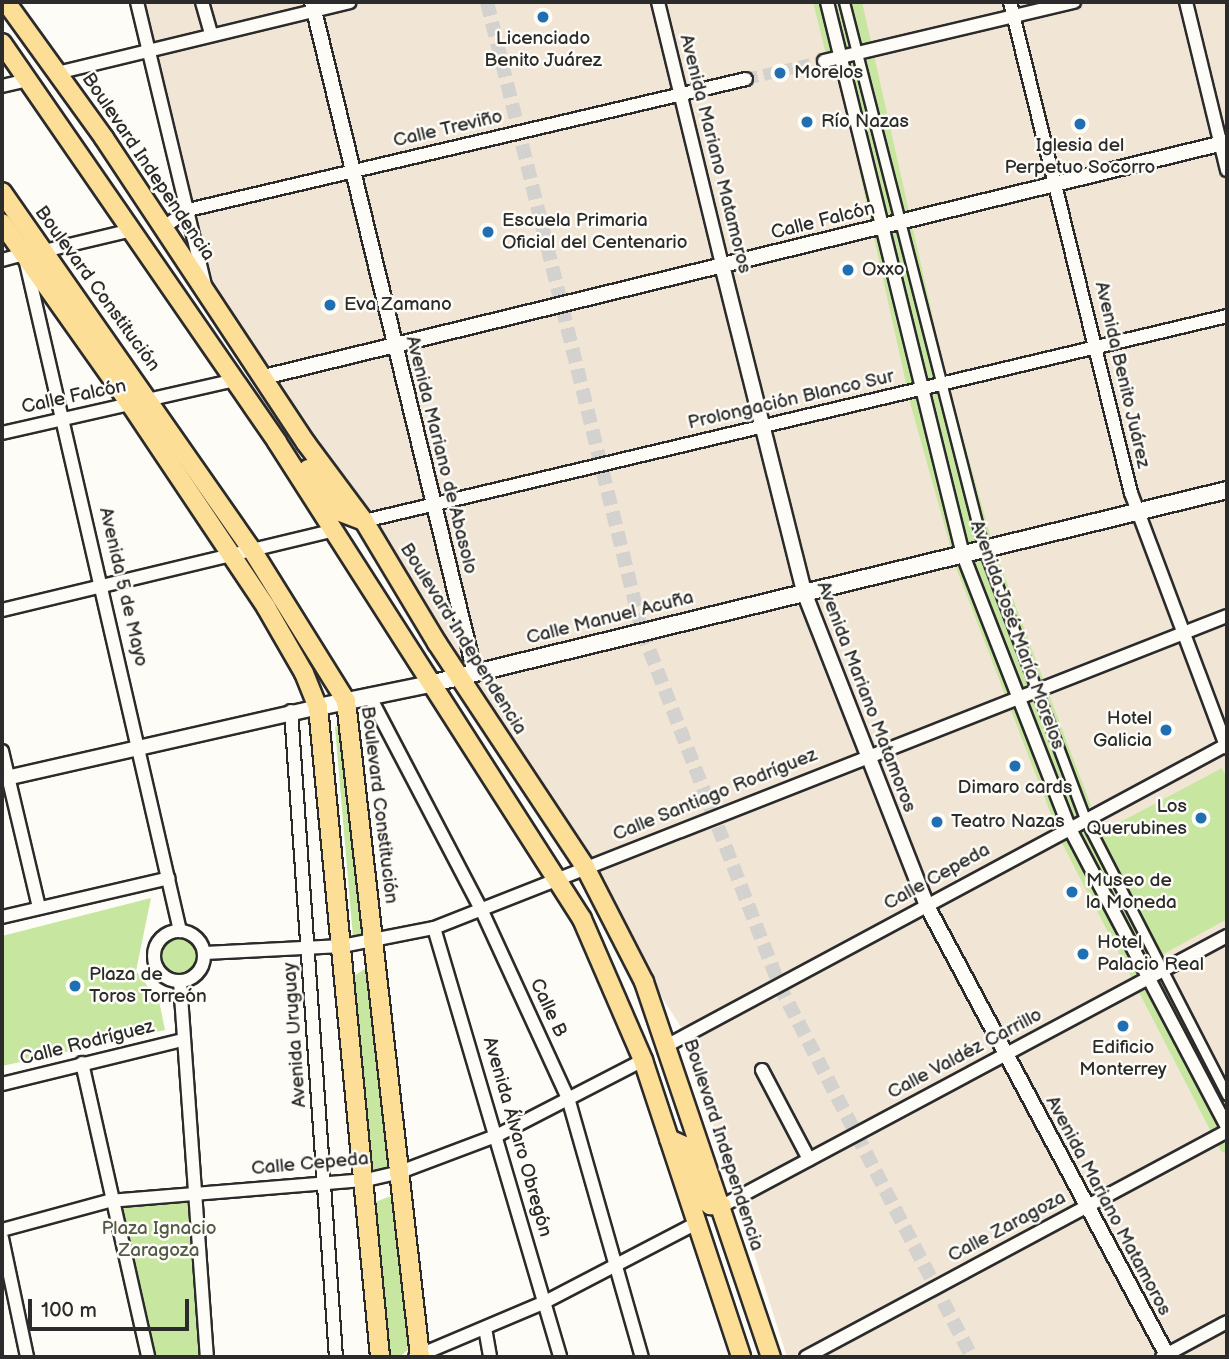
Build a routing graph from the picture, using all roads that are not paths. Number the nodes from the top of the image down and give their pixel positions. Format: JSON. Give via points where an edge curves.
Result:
{"nodes":[{"id":1,"x":6,"y":2,"type":"edge"},
{"id":2,"x":137,"y":2,"type":"edge"},
{"id":3,"x":202,"y":2,"type":"edge"},
{"id":4,"x":350,"y":2,"type":"edge"},
{"id":5,"x":659,"y":2,"type":"edge"},
{"id":6,"x":827,"y":2,"type":"edge"},
{"id":7,"x":844,"y":2,"type":"edge"},
{"id":8,"x":1010,"y":2,"type":"edge"},
{"id":9,"x":1074,"y":2,"type":"edge"},
{"id":10,"x":1186,"y":2,"type":"edge"},
{"id":11,"x":313,"y":6,"type":"edge"},
{"id":12,"x":1014,"y":16,"type":"junction"},
{"id":13,"x":211,"y":34,"type":"junction"},
{"id":14,"x":2,"y":43,"type":"edge"},
{"id":15,"x":149,"y":49,"type":"junction"},
{"id":16,"x":856,"y":53,"type":"junction"},
{"id":17,"x":841,"y":57,"type":"junction"},
{"id":18,"x":824,"y":61,"type":"tunnel mouth"},
{"id":19,"x":57,"y":73,"type":"junction"},
{"id":20,"x":746,"y":79,"type":"tunnel mouth"},
{"id":21,"x":29,"y":80,"type":"junction"},
{"id":22,"x":2,"y":86,"type":"edge"},
{"id":23,"x":681,"y":94,"type":"junction"},
{"id":24,"x":1224,"y":143,"type":"edge"},
{"id":25,"x":1227,"y":170,"type":"edge"},
{"id":26,"x":353,"y":172,"type":"junction"},
{"id":27,"x":1055,"y":184,"type":"junction"},
{"id":28,"x":2,"y":192,"type":"edge"},
{"id":29,"x":188,"y":210,"type":"junction"},
{"id":30,"x":2,"y":223,"type":"edge"},
{"id":31,"x":898,"y":223,"type":"junction"},
{"id":32,"x":883,"y":226,"type":"junction"},
{"id":33,"x":164,"y":227,"type":"junction"},
{"id":34,"x":132,"y":230,"type":"junction"},
{"id":35,"x":44,"y":251,"type":"junction"},
{"id":36,"x":24,"y":254,"type":"junction"},
{"id":37,"x":2,"y":260,"type":"edge"},
{"id":38,"x":722,"y":265,"type":"junction"},
{"id":39,"x":205,"y":289,"type":"junction"},
{"id":40,"x":1227,"y":316,"type":"edge"},
{"id":41,"x":394,"y":345,"type":"junction"},
{"id":42,"x":1097,"y":347,"type":"junction"},
{"id":43,"x":264,"y":377,"type":"junction"},
{"id":44,"x":236,"y":380,"type":"junction"},
{"id":45,"x":939,"y":384,"type":"junction"},
{"id":46,"x":921,"y":389,"type":"junction"},
{"id":47,"x":150,"y":400,"type":"junction"},
{"id":48,"x":131,"y":405,"type":"junction"},
{"id":49,"x":62,"y":419,"type":"junction"},
{"id":50,"x":761,"y":427,"type":"junction"},
{"id":51,"x":2,"y":433,"type":"edge"},
{"id":52,"x":277,"y":442,"type":"junction"},
{"id":53,"x":1227,"y":490,"type":"edge"},
{"id":54,"x":434,"y":504,"type":"junction"},
{"id":55,"x":1138,"y":512,"type":"junction"},
{"id":56,"x":364,"y":521,"type":"junction"},
{"id":57,"x":335,"y":530,"type":"junction"},
{"id":58,"x":252,"y":550,"type":"junction"},
{"id":59,"x":984,"y":550,"type":"junction"},
{"id":60,"x":230,"y":555,"type":"junction"},
{"id":61,"x":963,"y":555,"type":"junction"},
{"id":62,"x":104,"y":585,"type":"junction"},
{"id":63,"x":804,"y":592,"type":"junction"},
{"id":64,"x":2,"y":610,"type":"edge"},
{"id":65,"x":1227,"y":616,"type":"edge"},
{"id":66,"x":1182,"y":632,"type":"junction"},
{"id":67,"x":468,"y":675,"type":"junction"},
{"id":68,"x":430,"y":684,"type":"junction"},
{"id":69,"x":1034,"y":689,"type":"junction"},
{"id":70,"x":369,"y":695,"type":"junction"},
{"id":71,"x":1015,"y":696,"type":"junction"},
{"id":72,"x":346,"y":701,"type":"junction"},
{"id":73,"x":318,"y":707,"type":"junction"},
{"id":74,"x":291,"y":711,"type":"junction"},
{"id":75,"x":1227,"y":746,"type":"edge"},
{"id":76,"x":140,"y":747,"type":"junction"},
{"id":77,"x":2,"y":751,"type":"edge"},
{"id":78,"x":867,"y":755,"type":"junction"},
{"id":79,"x":5,"y":778,"type":"edge"},
{"id":80,"x":1086,"y":821,"type":"junction"},
{"id":81,"x":1070,"y":829,"type":"junction"},
{"id":82,"x":585,"y":867,"type":"junction"},
{"id":83,"x":169,"y":878,"type":"junction"},
{"id":84,"x":559,"y":878,"type":"junction"},
{"id":85,"x":926,"y":906,"type":"junction"},
{"id":86,"x":39,"y":907,"type":"junction"},
{"id":87,"x":481,"y":909,"type":"junction"},
{"id":88,"x":2,"y":917,"type":"edge"},
{"id":89,"x":433,"y":928,"type":"junction"},
{"id":90,"x":180,"y":930,"type":"junction"},
{"id":91,"x":1227,"y":936,"type":"edge"},
{"id":92,"x":374,"y":941,"type":"junction"},
{"id":93,"x":342,"y":946,"type":"junction"},
{"id":94,"x":309,"y":948,"type":"junction"},
{"id":95,"x":205,"y":953,"type":"junction"},
{"id":96,"x":1161,"y":971,"type":"junction"},
{"id":97,"x":1148,"y":978,"type":"junction"},
{"id":98,"x":180,"y":982,"type":"junction"},
{"id":99,"x":181,"y":1040,"type":"junction"},
{"id":100,"x":668,"y":1045,"type":"junction"},
{"id":101,"x":1004,"y":1055,"type":"junction"},
{"id":102,"x":643,"y":1060,"type":"junction"},
{"id":103,"x":82,"y":1063,"type":"junction"},
{"id":104,"x":762,"y":1070,"type":"dead end"},
{"id":105,"x":2,"y":1084,"type":"edge"},
{"id":106,"x":1227,"y":1095,"type":"edge"},
{"id":107,"x":568,"y":1098,"type":"junction"},
{"id":108,"x":1227,"y":1129,"type":"edge"},
{"id":109,"x":498,"y":1135,"type":"junction"},
{"id":110,"x":669,"y":1139,"type":"junction"},
{"id":111,"x":809,"y":1159,"type":"junction"},
{"id":112,"x":400,"y":1172,"type":"junction"},
{"id":113,"x":366,"y":1180,"type":"junction"},
{"id":114,"x":323,"y":1183,"type":"junction"},
{"id":115,"x":195,"y":1192,"type":"junction"},
{"id":116,"x":110,"y":1201,"type":"junction"},
{"id":117,"x":722,"y":1206,"type":"junction"},
{"id":118,"x":1088,"y":1206,"type":"junction"},
{"id":119,"x":697,"y":1223,"type":"junction"},
{"id":120,"x":2,"y":1230,"type":"edge"},
{"id":121,"x":2,"y":1238,"type":"edge"},
{"id":122,"x":616,"y":1265,"type":"junction"},
{"id":123,"x":545,"y":1302,"type":"junction"},
{"id":124,"x":1227,"y":1322,"type":"edge"},
{"id":125,"x":485,"y":1328,"type":"junction"},
{"id":126,"x":1165,"y":1356,"type":"edge"},
{"id":127,"x":27,"y":1357,"type":"edge"},
{"id":128,"x":148,"y":1357,"type":"edge"},
{"id":129,"x":207,"y":1357,"type":"edge"},
{"id":130,"x":336,"y":1357,"type":"edge"},
{"id":131,"x":380,"y":1357,"type":"edge"},
{"id":132,"x":419,"y":1357,"type":"edge"},
{"id":133,"x":490,"y":1357,"type":"edge"},
{"id":134,"x":560,"y":1357,"type":"edge"},
{"id":135,"x":642,"y":1357,"type":"edge"},
{"id":136,"x":741,"y":1357,"type":"edge"},
{"id":137,"x":771,"y":1357,"type":"edge"},
{"id":138,"x":806,"y":1357,"type":"edge"}],
"edges":[{"from":1,"to":19,"type":"main road","name":"Boulevard Independencia"},
{"from":2,"to":15,"type":"street"},
{"from":3,"to":13,"type":"street"},
{"from":4,"to":11,"type":"street"},
{"from":5,"to":23,"type":"street","name":"Avenida Mariano Matamoros"},
{"from":6,"to":17,"type":"street","name":"Avenida José María Morelos"},
{"from":7,"to":16,"type":"street","name":"Avenida José María Morelos"},
{"from":8,"to":12,"type":"street","name":"Avenida Benito Juárez"},
{"from":9,"to":12,"type":"street"},
{"from":10,"to":24,"type":"street"},
{"from":11,"to":13,"type":"street"},
{"from":11,"to":26,"type":"street","name":"Avenida Mariano de Abasolo"},
{"from":12,"to":16,"type":"street"},
{"from":12,"to":27,"type":"street","name":"Avenida Benito Juárez"},
{"from":13,"to":15,"type":"street"},
{"from":14,"to":21,"type":"main road"},
{"from":15,"to":19,"type":"street"},
{"from":15,"to":29,"type":"street"},
{"from":16,"to":17,"type":"street"},
{"from":16,"to":31,"type":"street","name":"Avenida José María Morelos"},
{"from":17,"to":18,"type":"street"},
{"from":17,"to":32,"type":"street","name":"Avenida José María Morelos"},
{"from":19,"to":33,"type":"main road","name":"Boulevard Independencia"},
{"from":20,"to":23,"type":"street","name":"Calle Treviño"},
{"from":21,"to":22,"type":"street"},
{"from":21,"to":34,"type":"main road"},
{"from":23,"to":26,"type":"street","name":"Calle Treviño"},
{"from":23,"to":38,"type":"street","name":"Avenida Mariano Matamoros"},
{"from":24,"to":25,"type":"street"},
{"from":24,"to":27,"type":"street","name":"Calle Falcón"},
{"from":26,"to":29,"type":"street","name":"Calle Treviño"},
{"from":26,"to":41,"type":"street","name":"Avenida Mariano de Abasolo"},
{"from":27,"to":31,"type":"street","name":"Calle Falcón"},
{"from":27,"to":42,"type":"street","name":"Avenida Benito Juárez"},
{"from":28,"to":35,"type":"main road","name":"Boulevard Constitución"},
{"from":29,"to":33,"type":"street","name":"Calle Treviño"},
{"from":29,"to":39,"type":"street"},
{"from":30,"to":36,"type":"main road","name":"Boulevard Constitución"},
{"from":31,"to":32,"type":"street","name":"Calle Falcón"},
{"from":31,"to":45,"type":"street","name":"Avenida José María Morelos"},
{"from":32,"to":38,"type":"street","name":"Calle Falcón"},
{"from":32,"to":46,"type":"street","name":"Avenida José María Morelos"},
{"from":33,"to":39,"type":"main road","name":"Boulevard Independencia"},
{"from":34,"to":35,"type":"street"},
{"from":34,"to":44,"type":"main road"},
{"from":35,"to":47,"type":"main road","name":"Boulevard Constitución"},
{"from":36,"to":37,"type":"street"},
{"from":36,"to":48,"type":"main road","name":"Boulevard Constitución"},
{"from":36,"to":49,"type":"street","name":"Avenida 5 de Mayo"},
{"from":38,"to":41,"type":"street","name":"Calle Falcón"},
{"from":38,"to":50,"type":"street","name":"Avenida Mariano Matamoros"},
{"from":39,"to":43,"type":"main road","name":"Boulevard Independencia"},
{"from":40,"to":42,"type":"street","name":"Prolongación Blanco Sur"},
{"from":41,"to":43,"type":"street","name":"Calle Falcón"},
{"from":41,"to":54,"type":"street","name":"Avenida Mariano de Abasolo"},
{"from":42,"to":45,"type":"street","name":"Prolongación Blanco Sur"},
{"from":42,"to":55,"type":"street","name":"Avenida Benito Juárez"},
{"from":43,"to":56,"type":"main road","name":"Boulevard Independencia"},
{"from":44,"to":47,"type":"street","name":"Calle Falcón"},
{"from":44,"to":52,"type":"main road"},
{"from":45,"to":46,"type":"street","name":"Prolongación Blanco Sur"},
{"from":45,"to":59,"type":"street","name":"Avenida José María Morelos"},
{"from":46,"to":50,"type":"street","name":"Prolongación Blanco Sur"},
{"from":46,"to":61,"type":"street","name":"Avenida José María Morelos"},
{"from":47,"to":48,"type":"street","name":"Calle Falcón"},
{"from":47,"to":58,"type":"main road","name":"Boulevard Constitución"},
{"from":48,"to":49,"type":"street","name":"Calle Falcón"},
{"from":48,"to":60,"type":"main road","name":"Boulevard Constitución"},
{"from":49,"to":51,"type":"street","name":"Calle Falcón"},
{"from":49,"to":62,"type":"street","name":"Avenida 5 de Mayo"},
{"from":50,"to":54,"type":"street","name":"Prolongación Blanco Sur"},
{"from":50,"to":63,"type":"street","name":"Avenida Mariano Matamoros"},
{"from":52,"to":56,"type":"main road","via":[[312,474],[338,511]]},
{"from":52,"to":57,"type":"main road"},
{"from":53,"to":55,"type":"main road","name":"Calle Manuel Acuña"},
{"from":54,"to":56,"type":"street","name":"Prolongación Blanco Sur"},
{"from":54,"to":67,"type":"street","name":"Avenida Mariano de Abasolo"},
{"from":55,"to":59,"type":"main road","name":"Calle Manuel Acuña"},
{"from":55,"to":66,"type":"street","name":"Avenida Benito Juárez"},
{"from":56,"to":67,"type":"main road","name":"Boulevard Independencia"},
{"from":57,"to":58,"type":"street"},
{"from":57,"to":68,"type":"main road"},
{"from":58,"to":60,"type":"street"},
{"from":58,"to":72,"type":"main road","name":"Boulevard Constitución"},
{"from":59,"to":61,"type":"main road","name":"Calle Manuel Acuña"},
{"from":59,"to":69,"type":"street","name":"Avenida José María Morelos"},
{"from":60,"to":62,"type":"street"},
{"from":60,"to":73,"type":"main road","name":"Boulevard Constitución","via":[[304,673]]},
{"from":61,"to":63,"type":"main road","name":"Calle Manuel Acuña"},
{"from":61,"to":71,"type":"street","name":"Avenida José María Morelos"},
{"from":62,"to":64,"type":"street"},
{"from":62,"to":76,"type":"street","name":"Avenida 5 de Mayo"},
{"from":63,"to":67,"type":"main road","name":"Calle Manuel Acuña"},
{"from":63,"to":78,"type":"street","name":"Avenida Mariano Matamoros"},
{"from":65,"to":66,"type":"street","name":"Calle Santiago Rodríguez"},
{"from":66,"to":69,"type":"street","name":"Calle Santiago Rodríguez"},
{"from":66,"to":75,"type":"street","name":"Avenida Benito Juárez"},
{"from":67,"to":68,"type":"main road","name":"Calle Manuel Acuña"},
{"from":67,"to":82,"type":"main road","name":"Boulevard Independencia"},
{"from":68,"to":70,"type":"main road","name":"Calle Manuel Acuña"},
{"from":68,"to":84,"type":"main road"},
{"from":69,"to":71,"type":"street","name":"Calle Santiago Rodríguez"},
{"from":69,"to":80,"type":"street","name":"Avenida José María Morelos"},
{"from":70,"to":72,"type":"main road","name":"Calle Manuel Acuña"},
{"from":70,"to":87,"type":"street","name":"Calle B"},
{"from":71,"to":78,"type":"street","name":"Calle Santiago Rodríguez"},
{"from":71,"to":81,"type":"street","name":"Avenida José María Morelos"},
{"from":72,"to":73,"type":"main road","name":"Calle Manuel Acuña"},
{"from":72,"to":92,"type":"main road","name":"Boulevard Constitución"},
{"from":73,"to":74,"type":"street","name":"Calle Manuel Acuña"},
{"from":73,"to":93,"type":"main road","name":"Boulevard Constitución"},
{"from":74,"to":76,"type":"street","name":"Calle Manuel Acuña"},
{"from":74,"to":94,"type":"street","name":"Avenida Uruguay"},
{"from":75,"to":80,"type":"street","name":"Calle Cepeda"},
{"from":76,"to":79,"type":"street","name":"Calle Manuel Acuña"},
{"from":76,"to":83,"type":"street","name":"Avenida 5 de Mayo"},
{"from":77,"to":79,"type":"street"},
{"from":78,"to":82,"type":"street","name":"Calle Santiago Rodríguez"},
{"from":78,"to":85,"type":"street","name":"Avenida Mariano Matamoros"},
{"from":79,"to":86,"type":"street"},
{"from":80,"to":81,"type":"street","name":"Calle Cepeda"},
{"from":80,"to":96,"type":"street","name":"Avenida José María Morelos"},
{"from":81,"to":85,"type":"street","name":"Calle Cepeda"},
{"from":81,"to":97,"type":"street","name":"Avenida José María Morelos"},
{"from":82,"to":84,"type":"street","name":"Calle Santiago Rodríguez"},
{"from":82,"to":100,"type":"main road","name":"Boulevard Independencia","via":[[645,982]]},
{"from":83,"to":86,"type":"street"},
{"from":83,"to":90,"type":"street","name":"Avenida 5 de Mayo"},
{"from":84,"to":87,"type":"street","name":"Calle Santiago Rodríguez"},
{"from":84,"to":102,"type":"main road","via":[[601,956]]},
{"from":85,"to":100,"type":"street","name":"Calle Cepeda"},
{"from":85,"to":101,"type":"street","name":"Avenida Mariano Matamoros"},
{"from":86,"to":88,"type":"street"},
{"from":87,"to":89,"type":"street","name":"Calle Santiago Rodríguez"},
{"from":87,"to":107,"type":"street","name":"Calle B"},
{"from":89,"to":92,"type":"street","name":"Calle Santiago Rodríguez"},
{"from":89,"to":109,"type":"street","name":"Avenida Álvaro Obregón"},
{"from":90,"to":95,"type":"street","via":[[196,937]]},
{"from":90,"to":98,"type":"street","via":[[159,941],[153,956],[164,977]]},
{"from":91,"to":96,"type":"street","name":"Calle Valdéz Carrillo"},
{"from":92,"to":93,"type":"street","name":"Calle Santiago Rodríguez"},
{"from":92,"to":112,"type":"main road","name":"Boulevard Constitución"},
{"from":93,"to":94,"type":"street","name":"Calle Santiago Rodríguez"},
{"from":93,"to":113,"type":"main road","name":"Boulevard Constitución"},
{"from":94,"to":95,"type":"street","name":"Calle Santiago Rodríguez"},
{"from":94,"to":114,"type":"street","name":"Avenida Uruguay"},
{"from":95,"to":98,"type":"street","via":[[201,970]]},
{"from":96,"to":97,"type":"street","name":"Calle Valdéz Carrillo"},
{"from":96,"to":106,"type":"street"},
{"from":97,"to":101,"type":"street","name":"Calle Valdéz Carrillo"},
{"from":97,"to":108,"type":"street","name":"Avenida José María Morelos"},
{"from":98,"to":99,"type":"street"},
{"from":99,"to":103,"type":"street","name":"Calle Rodríguez"},
{"from":99,"to":115,"type":"street"},
{"from":100,"to":117,"type":"main road","name":"Boulevard Independencia"},
{"from":101,"to":111,"type":"street","name":"Calle Valdéz Carrillo"},
{"from":101,"to":118,"type":"street","name":"Avenida Mariano Matamoros"},
{"from":102,"to":107,"type":"street","name":"Calle Cepeda"},
{"from":102,"to":110,"type":"main road"},
{"from":103,"to":105,"type":"street","name":"Calle Rodríguez"},
{"from":103,"to":116,"type":"street"},
{"from":104,"to":111,"type":"street"},
{"from":107,"to":109,"type":"street","name":"Calle Cepeda"},
{"from":107,"to":122,"type":"street","name":"Calle B"},
{"from":108,"to":118,"type":"street","name":"Calle Zaragoza"},
{"from":109,"to":112,"type":"street","name":"Calle Cepeda"},
{"from":109,"to":123,"type":"street","name":"Avenida Álvaro Obregón"},
{"from":110,"to":117,"type":"main road","via":[[685,1146],[702,1198],[710,1205]]},
{"from":110,"to":119,"type":"main road"},
{"from":111,"to":117,"type":"street","name":"Calle Valdéz Carrillo"},
{"from":112,"to":113,"type":"street","name":"Calle Cepeda"},
{"from":112,"to":132,"type":"main road","name":"Boulevard Constitución"},
{"from":113,"to":114,"type":"street","name":"Calle Cepeda"},
{"from":113,"to":131,"type":"main road","name":"Boulevard Constitución"},
{"from":114,"to":115,"type":"street","name":"Calle Cepeda"},
{"from":114,"to":130,"type":"street","name":"Avenida Uruguay"},
{"from":115,"to":116,"type":"street","name":"Calle Cepeda"},
{"from":115,"to":129,"type":"street"},
{"from":116,"to":120,"type":"street","name":"Calle Cepeda"},
{"from":116,"to":128,"type":"street"},
{"from":117,"to":137,"type":"main road","name":"Boulevard Independencia"},
{"from":118,"to":126,"type":"street","name":"Avenida Mariano Matamoros"},
{"from":118,"to":138,"type":"street","name":"Calle Zaragoza"},
{"from":119,"to":122,"type":"street"},
{"from":119,"to":136,"type":"main road"},
{"from":121,"to":127,"type":"street"},
{"from":122,"to":123,"type":"street"},
{"from":122,"to":135,"type":"street","name":"Calle B"},
{"from":123,"to":125,"type":"street"},
{"from":123,"to":134,"type":"street","name":"Avenida Álvaro Obregón"},
{"from":124,"to":126,"type":"street"},
{"from":125,"to":132,"type":"street"},
{"from":125,"to":133,"type":"street"}]}
